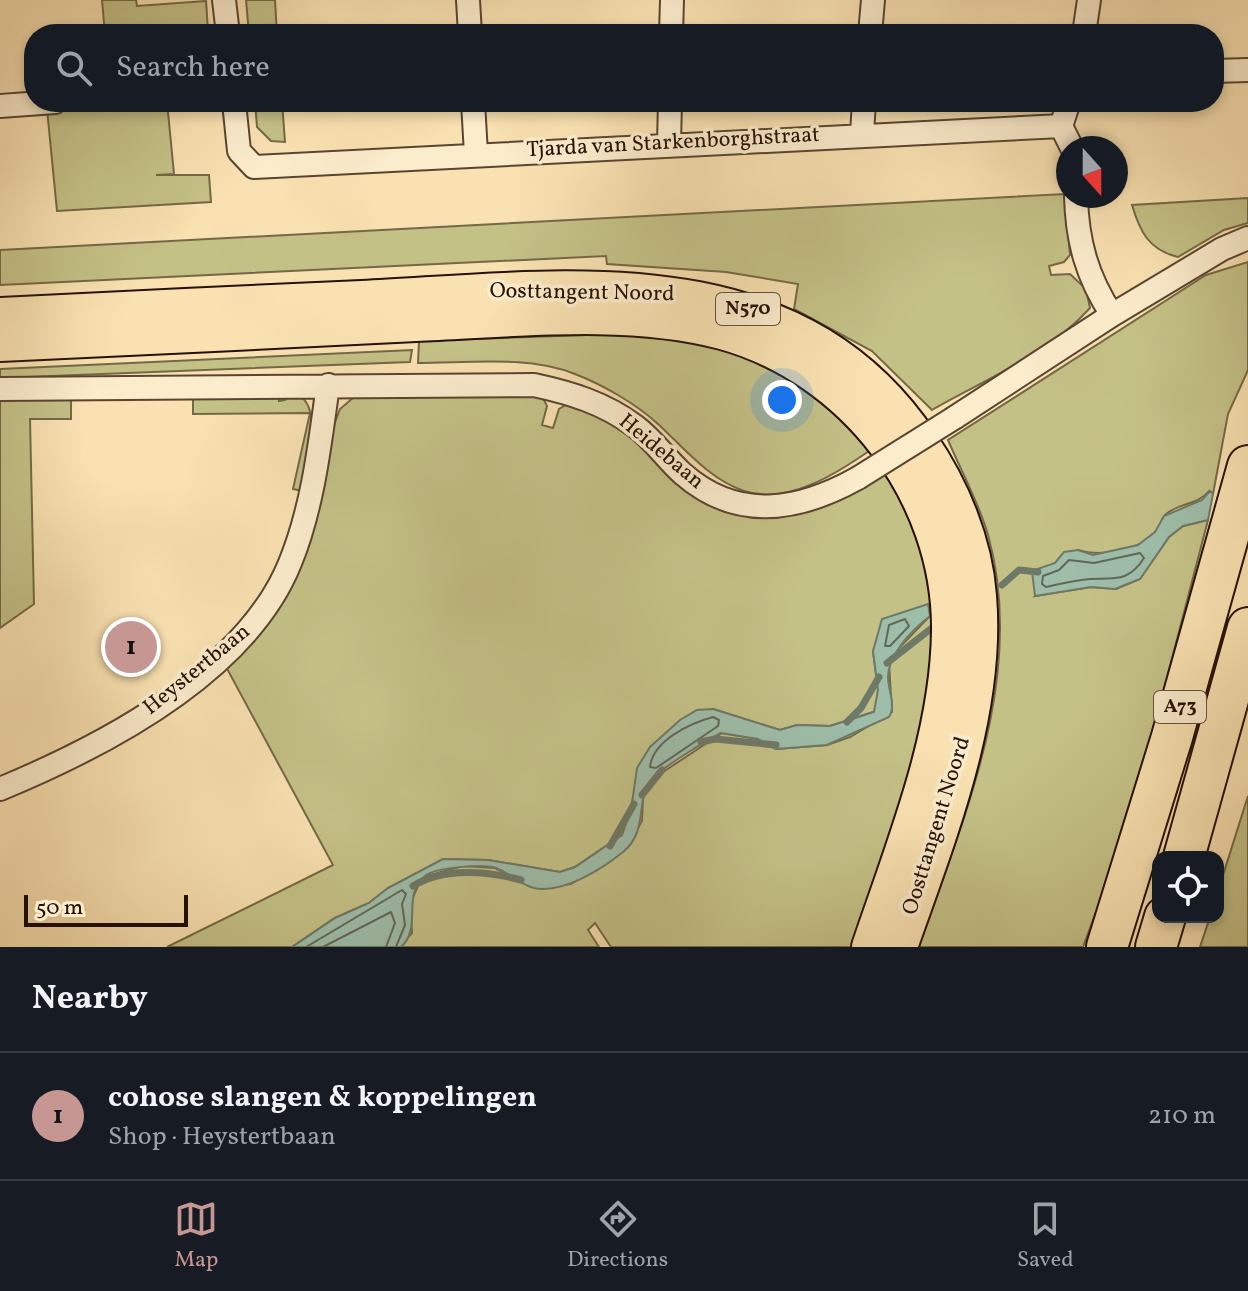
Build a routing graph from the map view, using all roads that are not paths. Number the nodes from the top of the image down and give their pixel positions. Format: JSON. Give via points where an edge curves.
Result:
{"nodes":[{"id":1,"x":224,"y":0,"type":"edge"},
{"id":2,"x":468,"y":0,"type":"edge"},
{"id":3,"x":672,"y":0,"type":"edge"},
{"id":4,"x":873,"y":0,"type":"edge"},
{"id":5,"x":1089,"y":0,"type":"edge"},
{"id":6,"x":227,"y":24,"type":"edge"},
{"id":7,"x":469,"y":24,"type":"edge"},
{"id":8,"x":671,"y":24,"type":"edge"},
{"id":9,"x":871,"y":24,"type":"edge"},
{"id":10,"x":1085,"y":24,"type":"edge"},
{"id":11,"x":1248,"y":70,"type":"edge"},
{"id":12,"x":1224,"y":71,"type":"edge"},
{"id":13,"x":24,"y":104,"type":"edge"},
{"id":14,"x":0,"y":106,"type":"edge"},
{"id":15,"x":235,"y":112,"type":"edge"},
{"id":16,"x":474,"y":112,"type":"edge"},
{"id":17,"x":670,"y":112,"type":"edge"},
{"id":18,"x":863,"y":112,"type":"edge"},
{"id":19,"x":1066,"y":112,"type":"edge"},
{"id":20,"x":1061,"y":126,"type":"junction"},
{"id":21,"x":862,"y":133,"type":"junction"},
{"id":22,"x":1066,"y":136,"type":"edge"},
{"id":23,"x":669,"y":143,"type":"junction"},
{"id":24,"x":476,"y":154,"type":"junction"},
{"id":25,"x":1076,"y":208,"type":"edge"},
{"id":26,"x":1248,"y":238,"type":"edge"},
{"id":27,"x":0,"y":315,"type":"edge"},
{"id":28,"x":1112,"y":315,"type":"junction"},
{"id":29,"x":0,"y":344,"type":"edge"},
{"id":30,"x":328,"y":385,"type":"junction"},
{"id":31,"x":0,"y":389,"type":"edge"},
{"id":32,"x":1248,"y":466,"type":"edge"},
{"id":33,"x":1248,"y":628,"type":"edge"},
{"id":34,"x":0,"y":789,"type":"edge"},
{"id":35,"x":1186,"y":851,"type":"edge"},
{"id":36,"x":1163,"y":923,"type":"edge"},
{"id":37,"x":869,"y":947,"type":"edge"},
{"id":38,"x":900,"y":947,"type":"edge"},
{"id":39,"x":1107,"y":947,"type":"edge"},
{"id":40,"x":1156,"y":947,"type":"edge"}],
"edges":[{"from":1,"to":6,"type":"street"},
{"from":2,"to":7,"type":"street"},
{"from":3,"to":8,"type":"street"},
{"from":4,"to":9,"type":"street"},
{"from":5,"to":10,"type":"street"},
{"from":11,"to":12,"type":"street"},
{"from":13,"to":14,"type":"street"},
{"from":15,"to":24,"type":"street","name":"Tjarda van Starkenborghstraat","via":[[239,151],[254,167]]},
{"from":16,"to":24,"type":"street"},
{"from":17,"to":23,"type":"street"},
{"from":18,"to":21,"type":"street"},
{"from":19,"to":20,"type":"street"},
{"from":20,"to":21,"type":"street","name":"Tjarda van Starkenborghstraat"},
{"from":20,"to":22,"type":"street"},
{"from":21,"to":23,"type":"street","name":"Tjarda van Starkenborghstraat"},
{"from":23,"to":24,"type":"street","name":"Tjarda van Starkenborghstraat"},
{"from":25,"to":28,"type":"street","via":[[1085,266]]},
{"from":26,"to":28,"type":"street","name":"Heidebaan"},
{"from":27,"to":38,"type":"main road","name":"Oosttangent Noord","number":"N570","via":[[497,291],[655,291],[741,307],[835,354],[885,396],[934,461],[974,559],[980,597],[976,679],[964,738]]},
{"from":28,"to":30,"type":"street","name":"Heidebaan","bridge":true,"via":[[858,478],[805,503],[780,508],[749,507],[696,485],[639,429],[567,392],[507,383]]},
{"from":29,"to":37,"type":"main road","name":"Oosttangent Noord","number":"N570","via":[[515,320],[638,320],[721,332],[822,380],[867,422],[901,464],[941,553],[948,591],[949,632],[938,723]]},
{"from":30,"to":31,"type":"street","name":"Heidebaan"},
{"from":30,"to":34,"type":"street","name":"Heystertbaan","via":[[298,538],[258,621],[222,656],[123,729]]},
{"from":32,"to":39,"type":"highway","number":"A73"},
{"from":33,"to":35,"type":"highway","number":"A73"},
{"from":36,"to":40,"type":"highway"}]}
